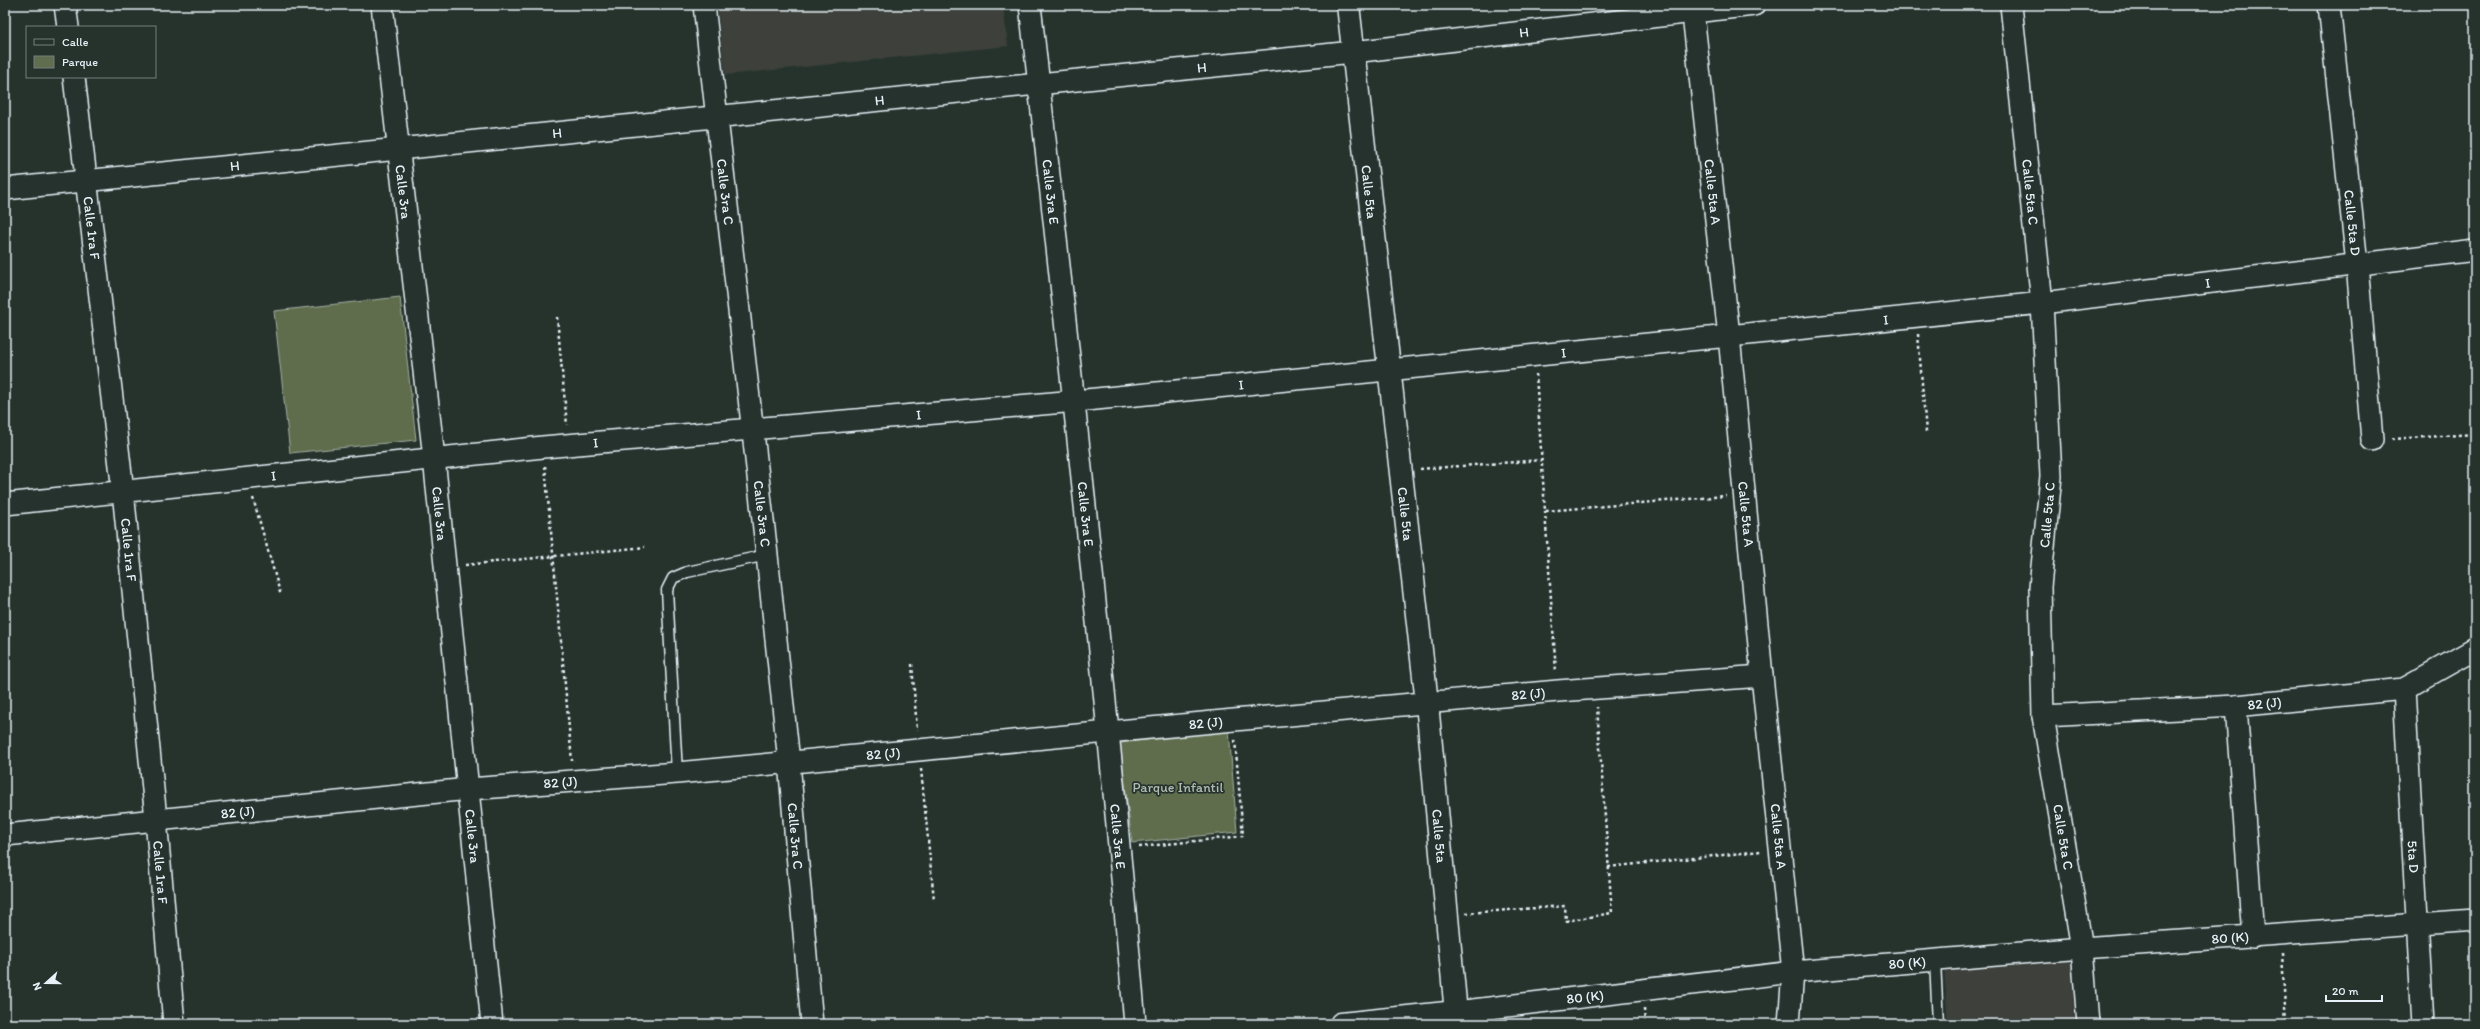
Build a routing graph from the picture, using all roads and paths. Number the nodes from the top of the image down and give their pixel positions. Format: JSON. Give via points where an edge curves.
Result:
{"nodes":[{"id":1,"x":65,"y":5,"type":"edge"},
{"id":2,"x":382,"y":5,"type":"edge"},
{"id":3,"x":704,"y":5,"type":"edge"},
{"id":4,"x":1030,"y":5,"type":"edge"},
{"id":5,"x":1348,"y":5,"type":"edge"},
{"id":6,"x":1754,"y":5,"type":"edge"},
{"id":7,"x":2011,"y":5,"type":"edge"},
{"id":8,"x":2329,"y":5,"type":"edge"},
{"id":9,"x":1693,"y":8,"type":"edge"},
{"id":10,"x":68,"y":26,"type":"edge"},
{"id":11,"x":1353,"y":52,"type":"junction"},
{"id":12,"x":74,"y":78,"type":"edge"},
{"id":13,"x":1038,"y":82,"type":"junction"},
{"id":14,"x":716,"y":117,"type":"junction"},
{"id":15,"x":399,"y":149,"type":"junction"},
{"id":16,"x":86,"y":181,"type":"junction"},
{"id":17,"x":5,"y":189,"type":"edge"},
{"id":18,"x":2475,"y":250,"type":"edge"},
{"id":19,"x":2357,"y":264,"type":"junction"},
{"id":20,"x":2042,"y":303,"type":"junction"},
{"id":21,"x":1916,"y":316,"type":"junction"},
{"id":22,"x":557,"y":317,"type":"dead end"},
{"id":23,"x":1729,"y":336,"type":"junction"},
{"id":24,"x":1534,"y":355,"type":"junction"},
{"id":25,"x":1389,"y":370,"type":"junction"},
{"id":26,"x":1076,"y":401,"type":"junction"},
{"id":27,"x":753,"y":430,"type":"junction"},
{"id":28,"x":1926,"y":432,"type":"dead end"},
{"id":29,"x":2475,"y":434,"type":"edge"},
{"id":30,"x":2372,"y":440,"type":"joint"},
{"id":31,"x":568,"y":445,"type":"junction"},
{"id":32,"x":543,"y":447,"type":"junction"},
{"id":33,"x":434,"y":458,"type":"junction"},
{"id":34,"x":1542,"y":460,"type":"junction"},
{"id":35,"x":1401,"y":471,"type":"junction"},
{"id":36,"x":247,"y":477,"type":"junction"},
{"id":37,"x":123,"y":491,"type":"junction"},
{"id":38,"x":1745,"y":495,"type":"junction"},
{"id":39,"x":5,"y":504,"type":"edge"},
{"id":40,"x":1545,"y":511,"type":"junction"},
{"id":41,"x":645,"y":547,"type":"dead end"},
{"id":42,"x":767,"y":555,"type":"junction"},
{"id":43,"x":553,"y":556,"type":"junction"},
{"id":44,"x":445,"y":567,"type":"junction"},
{"id":45,"x":281,"y":596,"type":"dead end"},
{"id":46,"x":2475,"y":649,"type":"edge"},
{"id":47,"x":912,"y":664,"type":"dead end"},
{"id":48,"x":1762,"y":676,"type":"junction"},
{"id":49,"x":1596,"y":689,"type":"junction"},
{"id":50,"x":2404,"y":689,"type":"junction"},
{"id":51,"x":1558,"y":691,"type":"junction"},
{"id":52,"x":1427,"y":703,"type":"junction"},
{"id":53,"x":2236,"y":706,"type":"junction"},
{"id":54,"x":2043,"y":716,"type":"junction"},
{"id":55,"x":1234,"y":720,"type":"junction"},
{"id":56,"x":1110,"y":732,"type":"junction"},
{"id":57,"x":919,"y":751,"type":"junction"},
{"id":58,"x":789,"y":762,"type":"junction"},
{"id":59,"x":677,"y":773,"type":"junction"},
{"id":60,"x":574,"y":781,"type":"junction"},
{"id":61,"x":469,"y":788,"type":"junction"},
{"id":62,"x":156,"y":819,"type":"junction"},
{"id":63,"x":5,"y":835,"type":"edge"},
{"id":64,"x":1120,"y":849,"type":"junction"},
{"id":65,"x":1781,"y":849,"type":"junction"},
{"id":66,"x":1608,"y":867,"type":"junction"},
{"id":67,"x":934,"y":900,"type":"dead end"},
{"id":68,"x":1448,"y":914,"type":"junction"},
{"id":69,"x":2475,"y":920,"type":"edge"},
{"id":70,"x":2418,"y":926,"type":"junction"},
{"id":71,"x":2281,"y":935,"type":"junction"},
{"id":72,"x":2254,"y":937,"type":"junction"},
{"id":73,"x":2082,"y":948,"type":"junction"},
{"id":74,"x":1935,"y":960,"type":"junction"},
{"id":75,"x":1794,"y":972,"type":"junction"},
{"id":76,"x":1457,"y":1018,"type":"edge"},
{"id":77,"x":174,"y":1024,"type":"edge"},
{"id":78,"x":492,"y":1024,"type":"edge"},
{"id":79,"x":812,"y":1024,"type":"edge"},
{"id":80,"x":1135,"y":1024,"type":"edge"},
{"id":81,"x":1341,"y":1024,"type":"edge"},
{"id":82,"x":1788,"y":1024,"type":"edge"},
{"id":83,"x":1938,"y":1024,"type":"edge"},
{"id":84,"x":2088,"y":1024,"type":"edge"},
{"id":85,"x":2286,"y":1024,"type":"edge"},
{"id":86,"x":2423,"y":1024,"type":"edge"}],
"edges":[{"from":1,"to":10,"type":"street"},
{"from":2,"to":15,"type":"street","name":"Calle 3ra"},
{"from":3,"to":14,"type":"street","name":"Calle 3ra C"},
{"from":4,"to":13,"type":"street","name":"Calle 3ra E"},
{"from":5,"to":11,"type":"street","name":"Calle 5ta"},
{"from":6,"to":9,"type":"street","name":"H"},
{"from":7,"to":20,"type":"street","name":"Calle 5ta C"},
{"from":8,"to":19,"type":"street","name":"Calle 5ta D"},
{"from":9,"to":11,"type":"street","name":"H"},
{"from":9,"to":23,"type":"street","name":"Calle 5ta A"},
{"from":11,"to":13,"type":"street","name":"H"},
{"from":11,"to":25,"type":"street","name":"Calle 5ta"},
{"from":12,"to":16,"type":"street","name":"Calle 1ra F"},
{"from":13,"to":14,"type":"street","name":"H"},
{"from":13,"to":26,"type":"street","name":"Calle 3ra E"},
{"from":14,"to":15,"type":"street","name":"H"},
{"from":14,"to":27,"type":"street","name":"Calle 3ra C"},
{"from":15,"to":16,"type":"street","name":"H"},
{"from":15,"to":33,"type":"street","name":"Calle 3ra"},
{"from":16,"to":17,"type":"street","name":"H"},
{"from":16,"to":37,"type":"street","name":"Calle 1ra F"},
{"from":18,"to":19,"type":"street","name":"I"},
{"from":19,"to":20,"type":"street","name":"I"},
{"from":19,"to":30,"type":"street","name":"Calle 5ta D"},
{"from":20,"to":21,"type":"street","name":"I"},
{"from":20,"to":54,"type":"street","name":"Calle 5ta C","via":[[2051,476],[2040,587]]},
{"from":21,"to":23,"type":"street","name":"I"},
{"from":21,"to":28,"type":"path"},
{"from":22,"to":31,"type":"path"},
{"from":23,"to":24,"type":"street","name":"I"},
{"from":23,"to":38,"type":"street","name":"Calle 5ta A"},
{"from":24,"to":25,"type":"street","name":"I"},
{"from":24,"to":34,"type":"path"},
{"from":25,"to":26,"type":"street","name":"I"},
{"from":25,"to":35,"type":"street","name":"Calle 5ta"},
{"from":26,"to":27,"type":"street","name":"I"},
{"from":26,"to":56,"type":"street","name":"Calle 3ra E"},
{"from":27,"to":31,"type":"street","name":"I"},
{"from":27,"to":42,"type":"street","name":"Calle 3ra C"},
{"from":29,"to":30,"type":"path"},
{"from":31,"to":32,"type":"street","name":"I"},
{"from":32,"to":33,"type":"street","name":"I"},
{"from":32,"to":43,"type":"path"},
{"from":33,"to":36,"type":"street","name":"I"},
{"from":33,"to":44,"type":"street","name":"Calle 3ra"},
{"from":34,"to":35,"type":"path"},
{"from":34,"to":40,"type":"path"},
{"from":35,"to":52,"type":"street","name":"Calle 5ta"},
{"from":36,"to":37,"type":"street","name":"I"},
{"from":36,"to":45,"type":"path"},
{"from":37,"to":39,"type":"street","name":"I"},
{"from":37,"to":62,"type":"street","name":"Calle 1ra F"},
{"from":38,"to":40,"type":"path"},
{"from":38,"to":48,"type":"street","name":"Calle 5ta A"},
{"from":40,"to":51,"type":"path"},
{"from":41,"to":43,"type":"path"},
{"from":42,"to":58,"type":"street","name":"Calle 3ra C"},
{"from":42,"to":59,"type":"lane","via":[[687,572],[673,578],[667,590]]},
{"from":43,"to":44,"type":"path"},
{"from":43,"to":60,"type":"path"},
{"from":44,"to":61,"type":"street","name":"Calle 3ra"},
{"from":46,"to":50,"type":"street","name":"82 (J)"},
{"from":47,"to":57,"type":"path"},
{"from":48,"to":49,"type":"street","name":"82 (J)"},
{"from":48,"to":65,"type":"street","name":"Calle 5ta A"},
{"from":49,"to":51,"type":"street","name":"82 (J)"},
{"from":49,"to":66,"type":"path"},
{"from":50,"to":53,"type":"street","name":"82 (J)"},
{"from":50,"to":70,"type":"street","name":"5ta D"},
{"from":51,"to":52,"type":"street","name":"82 (J)"},
{"from":52,"to":55,"type":"street","name":"82 (J)"},
{"from":52,"to":68,"type":"street","name":"Calle 5ta"},
{"from":53,"to":54,"type":"street","name":"82 (J)"},
{"from":53,"to":72,"type":"street"},
{"from":54,"to":73,"type":"street","name":"Calle 5ta C"},
{"from":55,"to":56,"type":"street","name":"82 (J)"},
{"from":55,"to":64,"type":"path","via":[[1242,836]]},
{"from":56,"to":57,"type":"street","name":"82 (J)"},
{"from":56,"to":64,"type":"street","name":"Calle 3ra E"},
{"from":57,"to":58,"type":"street","name":"82 (J)"},
{"from":57,"to":67,"type":"path"},
{"from":58,"to":59,"type":"street","name":"82 (J)"},
{"from":58,"to":79,"type":"street","name":"Calle 3ra C"},
{"from":59,"to":60,"type":"street","name":"82 (J)"},
{"from":60,"to":61,"type":"street","name":"82 (J)"},
{"from":61,"to":62,"type":"street","name":"82 (J)"},
{"from":61,"to":78,"type":"street","name":"Calle 3ra"},
{"from":62,"to":63,"type":"street","name":"82 (J)"},
{"from":62,"to":77,"type":"street","name":"Calle 1ra F"},
{"from":64,"to":80,"type":"street","name":"Calle 3ra E"},
{"from":65,"to":66,"type":"path"},
{"from":65,"to":75,"type":"street","name":"Calle 5ta A"},
{"from":66,"to":68,"type":"path","via":[[1612,913],[1566,921],[1565,906]]},
{"from":68,"to":76,"type":"street","name":"Calle 5ta"},
{"from":69,"to":70,"type":"street","name":"80 (K)"},
{"from":70,"to":71,"type":"street","name":"80 (K)"},
{"from":70,"to":86,"type":"street","name":"5ta D"},
{"from":71,"to":72,"type":"street","name":"80 (K)"},
{"from":71,"to":85,"type":"path"},
{"from":72,"to":73,"type":"street","name":"80 (K)"},
{"from":73,"to":74,"type":"street","name":"80 (K)"},
{"from":73,"to":84,"type":"street","name":"Calle 5ta C"},
{"from":74,"to":75,"type":"street","name":"80 (K)"},
{"from":74,"to":83,"type":"lane"},
{"from":75,"to":76,"type":"street","name":"80 (K)"},
{"from":75,"to":82,"type":"street","name":"Calle 5ta A"},
{"from":76,"to":81,"type":"street","name":"80 (K)"}]}
